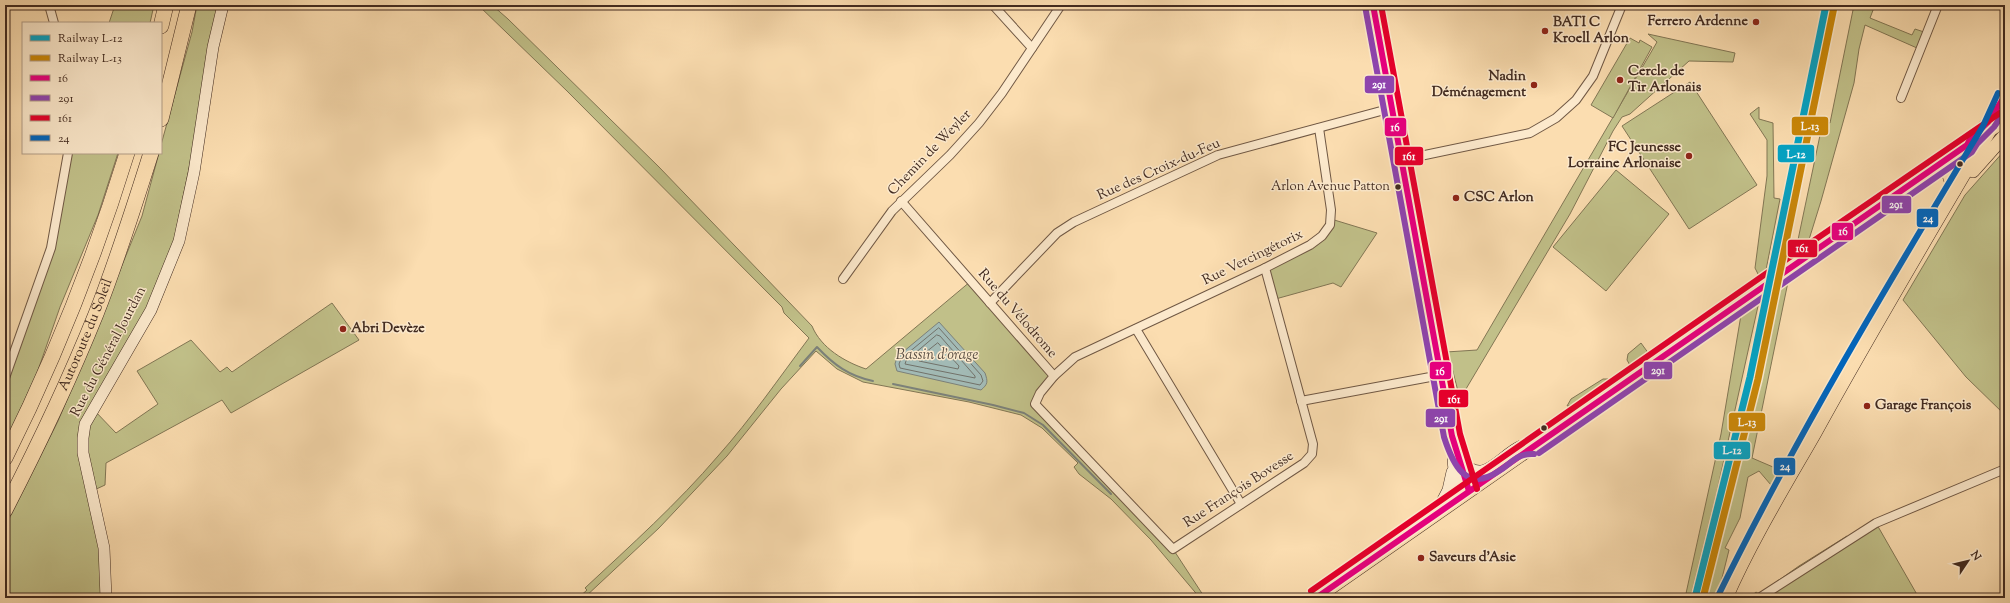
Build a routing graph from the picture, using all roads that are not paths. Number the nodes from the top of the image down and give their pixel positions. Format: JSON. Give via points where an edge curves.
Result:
{"nodes":[{"id":1,"x":49,"y":5,"type":"edge"},
{"id":2,"x":166,"y":5,"type":"edge"},
{"id":3,"x":189,"y":5,"type":"edge"},
{"id":4,"x":222,"y":5,"type":"edge"},
{"id":5,"x":994,"y":5,"type":"edge"},
{"id":6,"x":1061,"y":5,"type":"edge"},
{"id":7,"x":1622,"y":5,"type":"edge"},
{"id":8,"x":1938,"y":5,"type":"edge"},
{"id":9,"x":1375,"y":8,"type":"edge"},
{"id":10,"x":54,"y":22,"type":"edge"},
{"id":11,"x":162,"y":22,"type":"edge"},
{"id":12,"x":1032,"y":48,"type":"junction"},
{"id":13,"x":2005,"y":96,"type":"edge"},
{"id":14,"x":1901,"y":98,"type":"dead end"},
{"id":15,"x":2000,"y":106,"type":"junction"},
{"id":16,"x":1392,"y":108,"type":"junction"},
{"id":17,"x":162,"y":115,"type":"edge"},
{"id":18,"x":2005,"y":120,"type":"edge"},
{"id":19,"x":1319,"y":128,"type":"junction"},
{"id":20,"x":1990,"y":130,"type":"junction"},
{"id":21,"x":2005,"y":135,"type":"edge"},
{"id":22,"x":1967,"y":145,"type":"junction"},
{"id":23,"x":68,"y":154,"type":"edge"},
{"id":24,"x":127,"y":154,"type":"edge"},
{"id":25,"x":151,"y":154,"type":"edge"},
{"id":26,"x":1401,"y":160,"type":"junction"},
{"id":27,"x":1933,"y":168,"type":"junction"},
{"id":28,"x":1954,"y":191,"type":"junction"},
{"id":29,"x":901,"y":201,"type":"junction"},
{"id":30,"x":1265,"y":268,"type":"junction"},
{"id":31,"x":843,"y":279,"type":"dead end"},
{"id":32,"x":990,"y":303,"type":"junction"},
{"id":33,"x":1136,"y":329,"type":"junction"},
{"id":34,"x":1441,"y":375,"type":"junction"},
{"id":35,"x":1054,"y":376,"type":"junction"},
{"id":36,"x":5,"y":378,"type":"edge"},
{"id":37,"x":1301,"y":401,"type":"junction"},
{"id":38,"x":1452,"y":436,"type":"junction"},
{"id":39,"x":1534,"y":446,"type":"junction"},
{"id":40,"x":5,"y":458,"type":"edge"},
{"id":41,"x":1453,"y":469,"type":"junction"},
{"id":42,"x":2005,"y":469,"type":"edge"},
{"id":43,"x":1467,"y":493,"type":"junction"},
{"id":44,"x":1241,"y":504,"type":"junction"},
{"id":45,"x":5,"y":510,"type":"edge"},
{"id":46,"x":1435,"y":515,"type":"junction"},
{"id":47,"x":1173,"y":549,"type":"joint"},
{"id":48,"x":1729,"y":592,"type":"edge"},
{"id":49,"x":106,"y":598,"type":"edge"},
{"id":50,"x":1316,"y":598,"type":"edge"},
{"id":51,"x":1759,"y":598,"type":"edge"}],
"edges":[{"from":1,"to":10,"type":"street"},
{"from":2,"to":11,"type":"highway"},
{"from":3,"to":17,"type":"highway"},
{"from":4,"to":49,"type":"main road","name":"Rue du Général Jourdan","via":[[210,61],[194,172],[179,241],[151,310],[85,424],[83,453],[104,548]]},
{"from":5,"to":12,"type":"street"},
{"from":6,"to":12,"type":"street","name":"Chemin de Weyler"},
{"from":7,"to":26,"type":"street","via":[[1593,76],[1576,100],[1556,118],[1530,133]]},
{"from":8,"to":14,"type":"street"},
{"from":9,"to":16,"type":"main road"},
{"from":12,"to":29,"type":"street","name":"Chemin de Weyler","via":[[979,123],[950,155]]},
{"from":13,"to":15,"type":"main road"},
{"from":15,"to":20,"type":"main road"},
{"from":15,"to":22,"type":"main road"},
{"from":16,"to":19,"type":"street","name":"Rue des Croix-du-Feu"},
{"from":16,"to":26,"type":"main road"},
{"from":18,"to":20,"type":"main road"},
{"from":19,"to":30,"type":"street","name":"Rue Vercingétorix","via":[[1331,210],[1330,225],[1322,236],[1310,245]]},
{"from":19,"to":32,"type":"street","name":"Rue des Croix-du-Feu","via":[[1218,155],[1074,222],[1057,232]]},
{"from":20,"to":22,"type":"main road"},
{"from":20,"to":28,"type":"main road"},
{"from":21,"to":28,"type":"main road"},
{"from":22,"to":27,"type":"main road"},
{"from":23,"to":36,"type":"street","via":[[51,248]]},
{"from":24,"to":40,"type":"highway","name":"Autoroute du Soleil","via":[[98,242],[73,306]]},
{"from":25,"to":45,"type":"highway","name":"Autoroute du Soleil","via":[[96,314],[65,386]]},
{"from":26,"to":34,"type":"main road"},
{"from":27,"to":28,"type":"main road","via":[[1948,172]]},
{"from":27,"to":39,"type":"main road"},
{"from":28,"to":48,"type":"main road","via":[[1754,541]]},
{"from":29,"to":31,"type":"street","name":"Chemin de Weyler","via":[[885,219]]},
{"from":29,"to":32,"type":"street","name":"Rue du Vélodrome"},
{"from":30,"to":33,"type":"street","name":"Rue Vercingétorix"},
{"from":30,"to":37,"type":"street","name":"Rue François Bovesse"},
{"from":32,"to":35,"type":"street","name":"Rue du Vélodrome"},
{"from":33,"to":35,"type":"street","name":"Rue Vercingétorix","via":[[1075,357]]},
{"from":33,"to":44,"type":"street"},
{"from":34,"to":37,"type":"street"},
{"from":34,"to":38,"type":"main road"},
{"from":35,"to":47,"type":"street","name":"Rue du Vélodrome","via":[[1040,393],[1035,404]]},
{"from":37,"to":44,"type":"street","name":"Rue François Bovesse","via":[[1313,444],[1312,454],[1304,463]]},
{"from":38,"to":39,"type":"main road","via":[[1467,468],[1476,472],[1484,471],[1522,446]]},
{"from":38,"to":41,"type":"main road"},
{"from":38,"to":43,"type":"main road"},
{"from":39,"to":43,"type":"main road"},
{"from":41,"to":43,"type":"main road","via":[[1456,484]]},
{"from":41,"to":46,"type":"main road","via":[[1448,490]]},
{"from":42,"to":51,"type":"street","via":[[1876,523]]},
{"from":43,"to":46,"type":"main road"},
{"from":44,"to":47,"type":"street","name":"Rue François Bovesse"},
{"from":46,"to":50,"type":"main road"}]}
